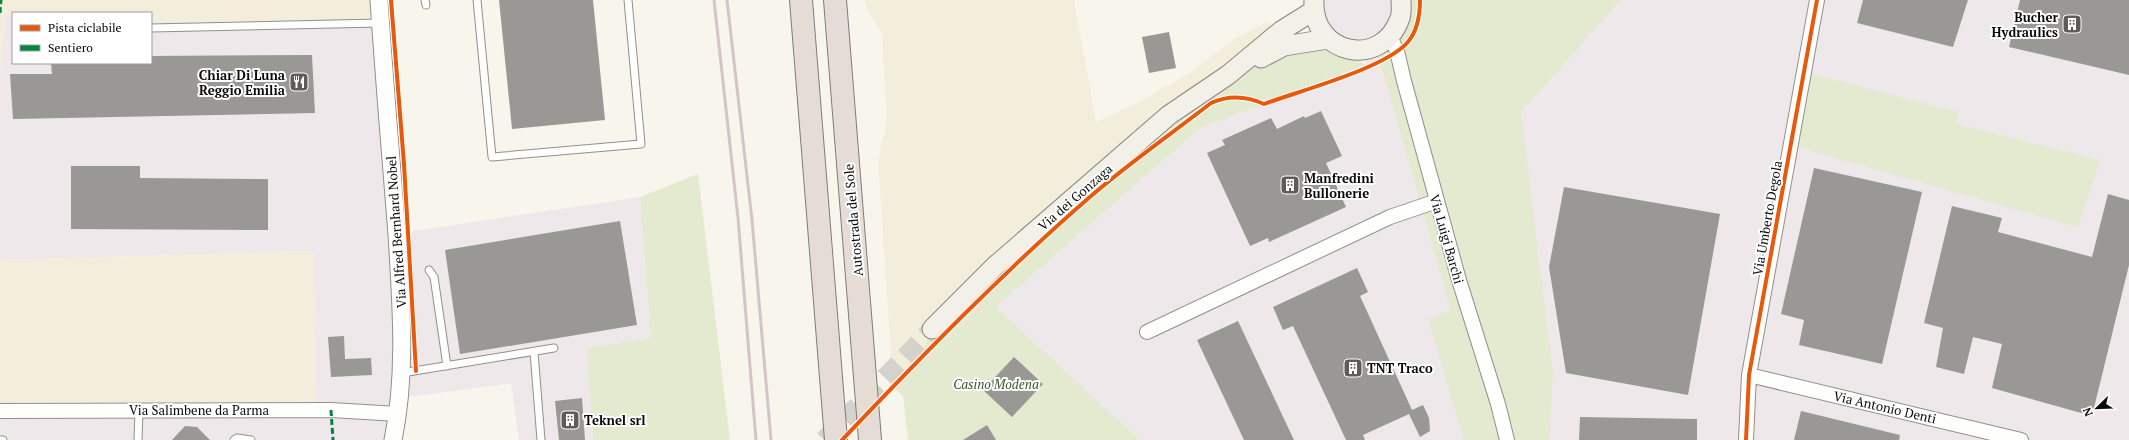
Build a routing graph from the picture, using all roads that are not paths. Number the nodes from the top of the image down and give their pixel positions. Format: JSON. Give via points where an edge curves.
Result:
{"nodes":[{"id":1,"x":379,"y":0,"type":"edge"},
{"id":2,"x":477,"y":0,"type":"edge"},
{"id":3,"x":628,"y":0,"type":"edge"},
{"id":4,"x":801,"y":0,"type":"edge"},
{"id":5,"x":835,"y":0,"type":"edge"},
{"id":6,"x":1401,"y":0,"type":"edge"},
{"id":7,"x":1817,"y":0,"type":"edge"},
{"id":8,"x":1314,"y":6,"type":"edge"},
{"id":9,"x":381,"y":23,"type":"junction"},
{"id":10,"x":152,"y":28,"type":"edge"},
{"id":11,"x":1390,"y":37,"type":"junction"},
{"id":12,"x":1328,"y":39,"type":"junction"},
{"id":13,"x":1228,"y":75,"type":"junction"},
{"id":14,"x":1437,"y":201,"type":"junction"},
{"id":15,"x":429,"y":270,"type":"dead end"},
{"id":16,"x":932,"y":329,"type":"tunnel mouth"},
{"id":17,"x":1147,"y":332,"type":"dead end"},
{"id":18,"x":554,"y":348,"type":"dead end"},
{"id":19,"x":534,"y":352,"type":"junction"},
{"id":20,"x":447,"y":366,"type":"junction"},
{"id":21,"x":402,"y":373,"type":"junction"},
{"id":22,"x":1749,"y":375,"type":"junction"},
{"id":23,"x":139,"y":410,"type":"junction"},
{"id":24,"x":0,"y":411,"type":"edge"},
{"id":25,"x":398,"y":414,"type":"junction"},
{"id":26,"x":0,"y":440,"type":"edge"},
{"id":27,"x":3,"y":440,"type":"edge"},
{"id":28,"x":138,"y":440,"type":"edge"},
{"id":29,"x":234,"y":440,"type":"edge"},
{"id":30,"x":250,"y":440,"type":"edge"},
{"id":31,"x":393,"y":440,"type":"edge"},
{"id":32,"x":541,"y":440,"type":"edge"},
{"id":33,"x":836,"y":440,"type":"edge"},
{"id":34,"x":870,"y":440,"type":"edge"},
{"id":35,"x":1507,"y":440,"type":"edge"},
{"id":36,"x":1746,"y":440,"type":"edge"},
{"id":37,"x":2022,"y":440,"type":"edge"}],
"edges":[{"from":1,"to":9,"type":"street","name":"Via Alfred Bernhard Nobel"},
{"from":2,"to":3,"type":"lane","via":[[492,157],[641,144]]},
{"from":4,"to":33,"type":"highway"},
{"from":5,"to":34,"type":"highway","name":"Autostrada del Sole"},
{"from":6,"to":11,"type":"main road","name":"Via dei Gonzaga","via":[[1401,18]]},
{"from":7,"to":22,"type":"street","name":"Via Umberto Degola"},
{"from":8,"to":12,"type":"main road","name":"Via dei Gonzaga","via":[[1321,31]]},
{"from":8,"to":13,"type":"main road","name":"Via dei Gonzaga"},
{"from":9,"to":10,"type":"lane"},
{"from":9,"to":21,"type":"street","name":"Via Alfred Bernhard Nobel","via":[[400,294]]},
{"from":11,"to":12,"type":"main road","name":"Via dei Gonzaga","via":[[1376,47],[1360,50],[1343,48]]},
{"from":11,"to":14,"type":"street","name":"Via Luigi Barchi","via":[[1397,50]]},
{"from":12,"to":13,"type":"main road","name":"Via dei Gonzaga","via":[[1284,46]]},
{"from":13,"to":16,"type":"main road","name":"Via dei Gonzaga","via":[[1163,120],[995,266]]},
{"from":14,"to":17,"type":"street","via":[[1390,217]]},
{"from":14,"to":35,"type":"street","name":"Via Luigi Barchi"},
{"from":15,"to":20,"type":"lane","via":[[434,277]]},
{"from":18,"to":19,"type":"lane"},
{"from":19,"to":20,"type":"lane"},
{"from":19,"to":32,"type":"lane"},
{"from":20,"to":21,"type":"lane"},
{"from":21,"to":25,"type":"street","name":"Via Alfred Bernhard Nobel"},
{"from":22,"to":36,"type":"street","name":"Via Umberto Degola"},
{"from":22,"to":37,"type":"street","name":"Via Antonio Denti"},
{"from":23,"to":24,"type":"street","name":"Via Salimbene da Parma"},
{"from":23,"to":25,"type":"street","name":"Via Salimbene da Parma","via":[[339,410]]},
{"from":23,"to":28,"type":"lane"},
{"from":25,"to":31,"type":"street","name":"Via Alfred Bernhard Nobel"},
{"from":26,"to":27,"type":"lane"},
{"from":29,"to":30,"type":"lane"}]}
